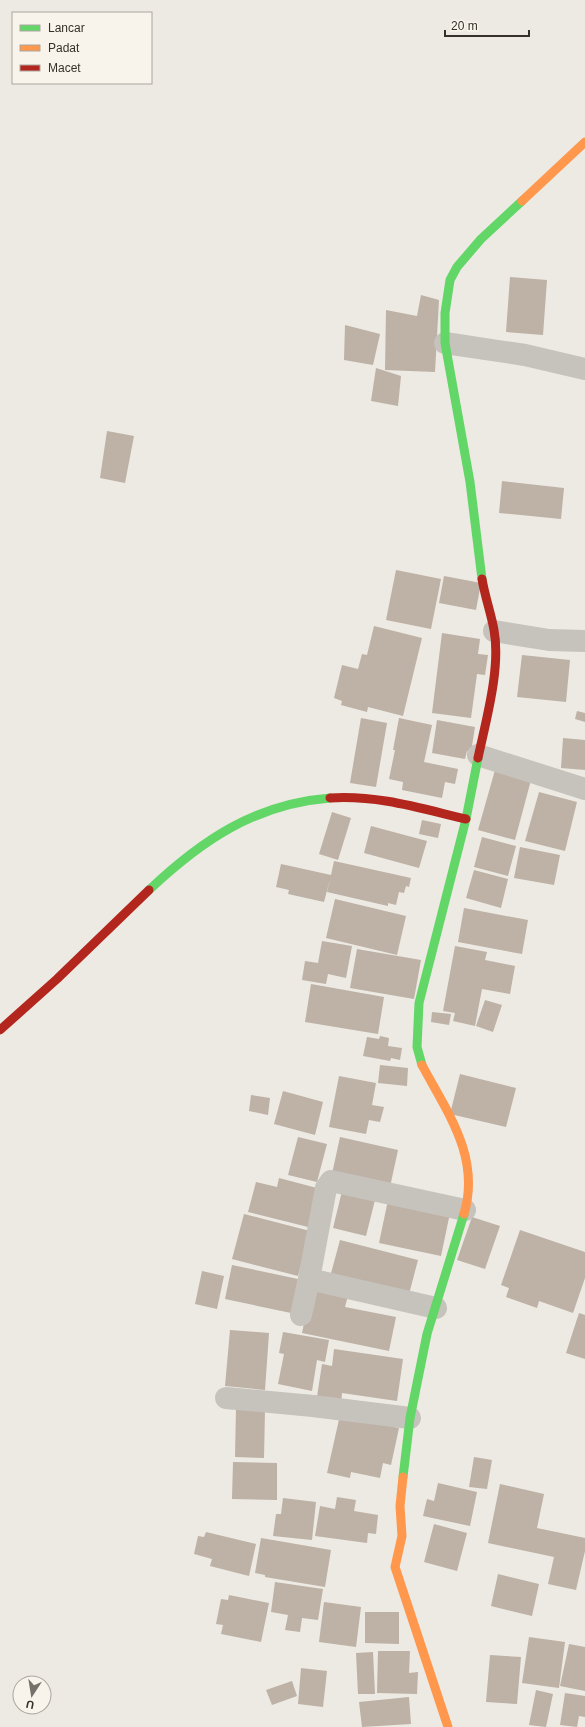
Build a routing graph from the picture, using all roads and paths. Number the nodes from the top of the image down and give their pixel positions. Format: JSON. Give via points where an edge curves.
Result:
{"nodes":[{"id":1,"x":585,"y":142,"type":"edge"},
{"id":2,"x":445,"y":343,"type":"junction"},
{"id":3,"x":585,"y":369,"type":"edge"},
{"id":4,"x":494,"y":631,"type":"junction"},
{"id":5,"x":585,"y":641,"type":"edge"},
{"id":6,"x":478,"y":755,"type":"junction"},
{"id":7,"x":585,"y":789,"type":"edge"},
{"id":8,"x":466,"y":819,"type":"junction"},
{"id":9,"x":0,"y":1030,"type":"edge"},
{"id":10,"x":465,"y":1210,"type":"junction"},
{"id":11,"x":309,"y":1279,"type":"junction"},
{"id":12,"x":436,"y":1308,"type":"junction"},
{"id":13,"x":301,"y":1315,"type":"dead end"},
{"id":14,"x":226,"y":1398,"type":"dead end"},
{"id":15,"x":410,"y":1418,"type":"junction"},
{"id":16,"x":448,"y":1727,"type":"edge"}],
"edges":[{"from":1,"to":2,"type":"street","via":[[481,239],[457,267],[450,280],[446,297]]},
{"from":2,"to":3,"type":"street","via":[[525,355]]},
{"from":2,"to":4,"type":"street","via":[[470,482],[485,599]]},
{"from":4,"to":5,"type":"street","via":[[549,640]]},
{"from":4,"to":6,"type":"street","via":[[495,672]]},
{"from":6,"to":7,"type":"street"},
{"from":6,"to":8,"type":"street"},
{"from":8,"to":9,"type":"street","via":[[403,803],[368,799],[332,799],[293,803],[266,810],[234,823],[179,861],[38,998]]},
{"from":8,"to":10,"type":"street","via":[[420,1003],[417,1030],[420,1062],[461,1139],[469,1174]]},
{"from":10,"to":11,"type":"street","via":[[331,1181],[326,1188]]},
{"from":10,"to":12,"type":"street"},
{"from":11,"to":12,"type":"street"},
{"from":11,"to":13,"type":"street"},
{"from":12,"to":15,"type":"street","via":[[427,1334]]},
{"from":14,"to":15,"type":"street"},
{"from":15,"to":16,"type":"street","via":[[400,1506],[402,1536],[395,1567]]}]}
